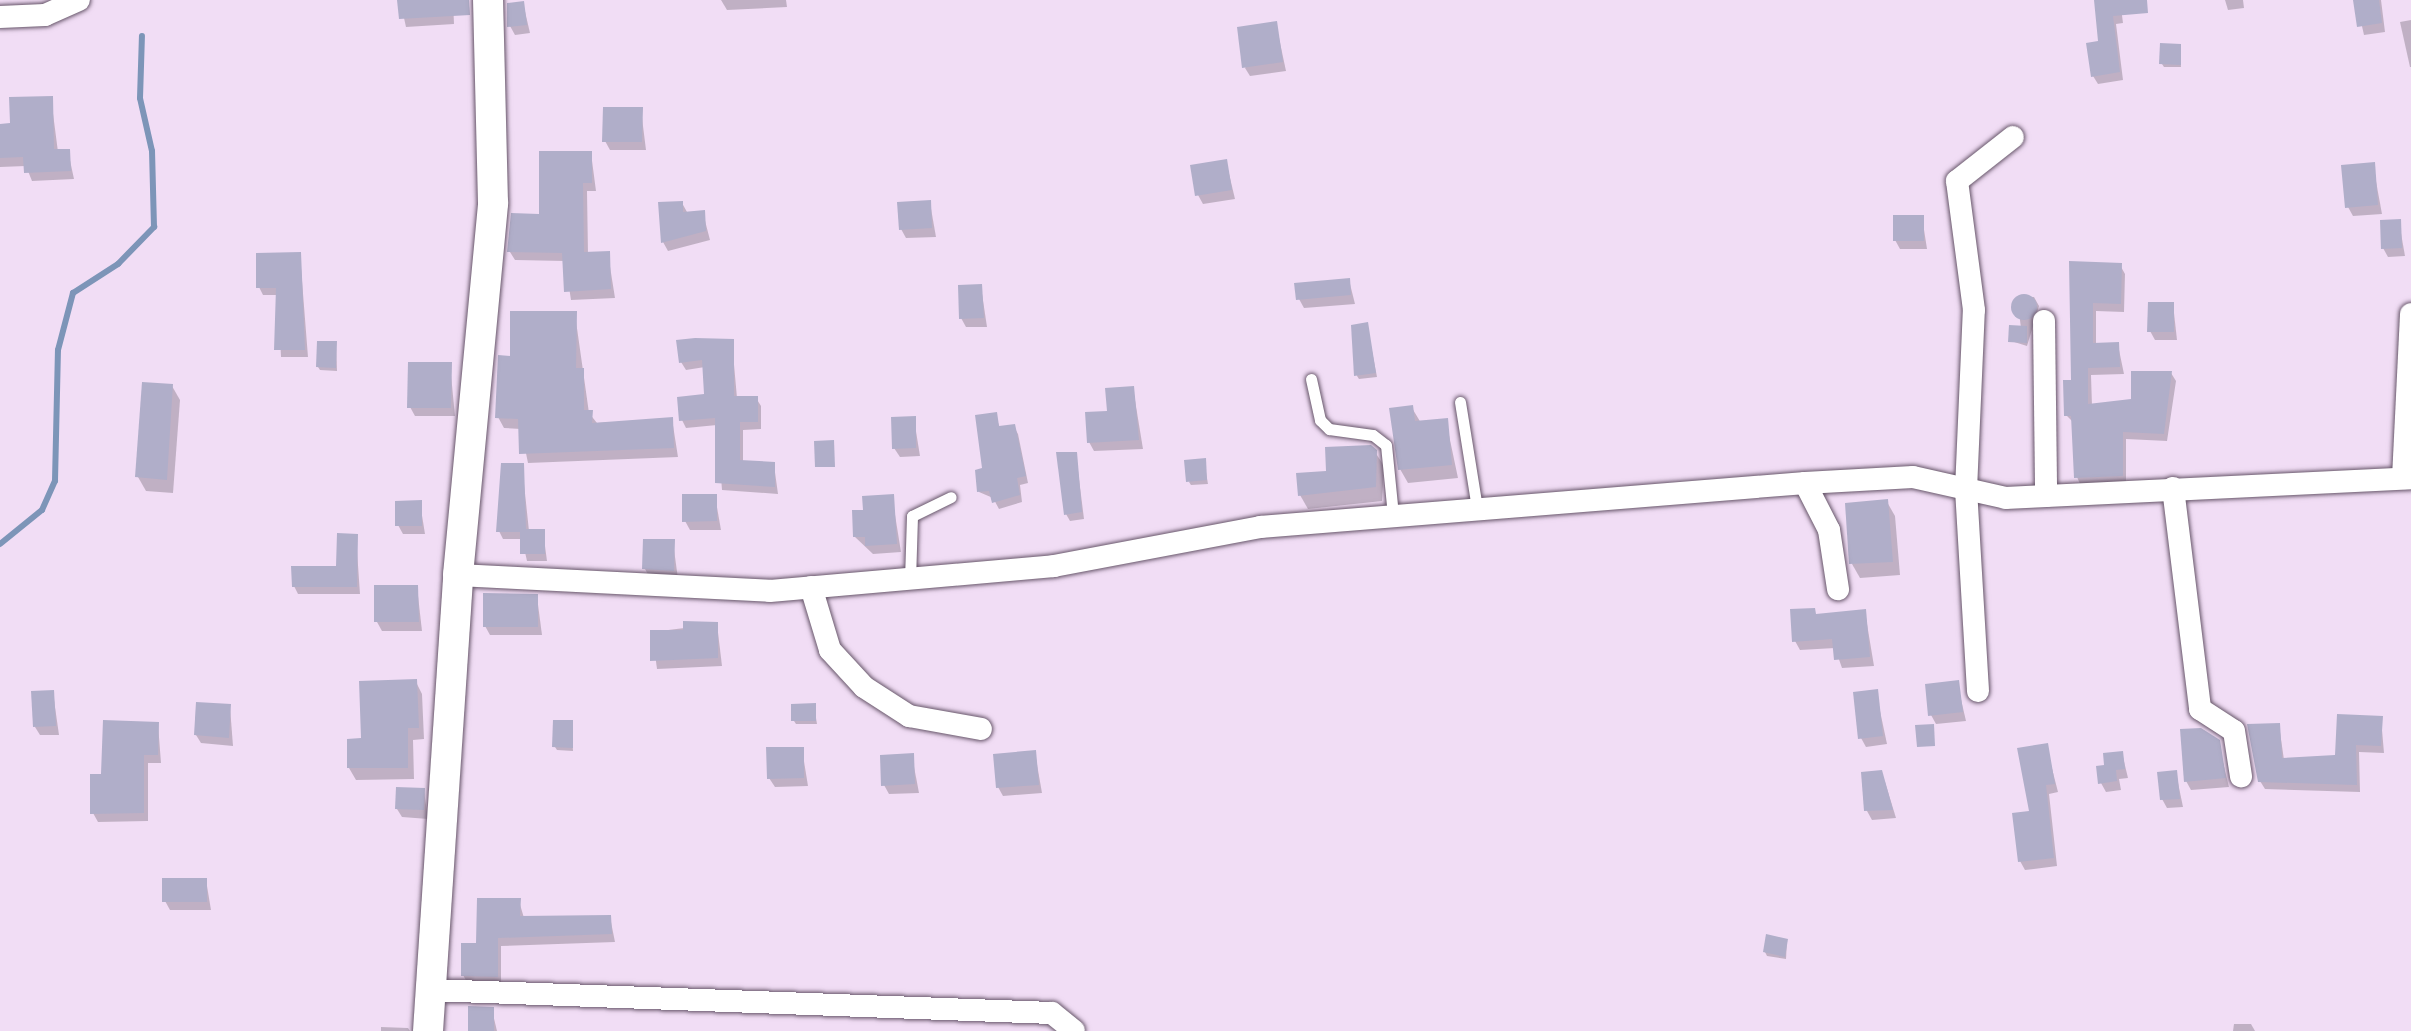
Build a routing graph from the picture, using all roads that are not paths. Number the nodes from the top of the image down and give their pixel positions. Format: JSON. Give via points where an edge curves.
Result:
{"nodes":[{"id":1,"x":79,"y":0,"type":"edge"},
{"id":2,"x":488,"y":0,"type":"edge"},
{"id":3,"x":0,"y":17,"type":"edge"},
{"id":4,"x":2013,"y":137,"type":"dead end"},
{"id":5,"x":2411,"y":314,"type":"edge"},
{"id":6,"x":2044,"y":321,"type":"dead end"},
{"id":7,"x":1312,"y":378,"type":"dead end"},
{"id":8,"x":1460,"y":402,"type":"dead end"},
{"id":9,"x":2407,"y":478,"type":"edge"},
{"id":10,"x":1805,"y":483,"type":"junction"},
{"id":11,"x":2173,"y":488,"type":"junction"},
{"id":12,"x":1966,"y":490,"type":"junction"},
{"id":13,"x":2046,"y":496,"type":"junction"},
{"id":14,"x":951,"y":497,"type":"dead end"},
{"id":15,"x":1478,"y":508,"type":"junction"},
{"id":16,"x":1393,"y":515,"type":"junction"},
{"id":17,"x":458,"y":574,"type":"junction"},
{"id":18,"x":910,"y":580,"type":"junction"},
{"id":19,"x":811,"y":587,"type":"junction"},
{"id":20,"x":1838,"y":589,"type":"dead end"},
{"id":21,"x":1978,"y":690,"type":"dead end"},
{"id":22,"x":982,"y":729,"type":"dead end"},
{"id":23,"x":2242,"y":776,"type":"dead end"},
{"id":24,"x":431,"y":990,"type":"junction"},
{"id":25,"x":428,"y":1031,"type":"edge"},
{"id":26,"x":1074,"y":1031,"type":"edge"}],
"edges":[{"from":1,"to":3,"type":"street","via":[[45,15]]},
{"from":2,"to":17,"type":"street","via":[[493,203]]},
{"from":4,"to":12,"type":"street","via":[[1957,182],[1974,310]]},
{"from":5,"to":9,"type":"street"},
{"from":6,"to":13,"type":"street"},
{"from":7,"to":16,"type":"lane","via":[[1320,420],[1329,429],[1373,435],[1386,445]]},
{"from":8,"to":15,"type":"lane"},
{"from":9,"to":11,"type":"street"},
{"from":10,"to":12,"type":"street","via":[[1913,477]]},
{"from":10,"to":15,"type":"street"},
{"from":10,"to":20,"type":"street","via":[[1828,530]]},
{"from":11,"to":13,"type":"street"},
{"from":11,"to":23,"type":"street","via":[[2200,709],[2234,732]]},
{"from":12,"to":13,"type":"street"},
{"from":12,"to":21,"type":"street"},
{"from":14,"to":18,"type":"lane","via":[[912,516]]},
{"from":15,"to":16,"type":"street"},
{"from":16,"to":18,"type":"street","via":[[1213,533],[1054,566]]},
{"from":17,"to":19,"type":"street","via":[[714,590]]},
{"from":17,"to":24,"type":"street"},
{"from":18,"to":19,"type":"street"},
{"from":19,"to":22,"type":"street","via":[[830,650],[864,687],[910,716]]},
{"from":24,"to":25,"type":"street"},
{"from":24,"to":26,"type":"street","via":[[1052,1012]]}]}
